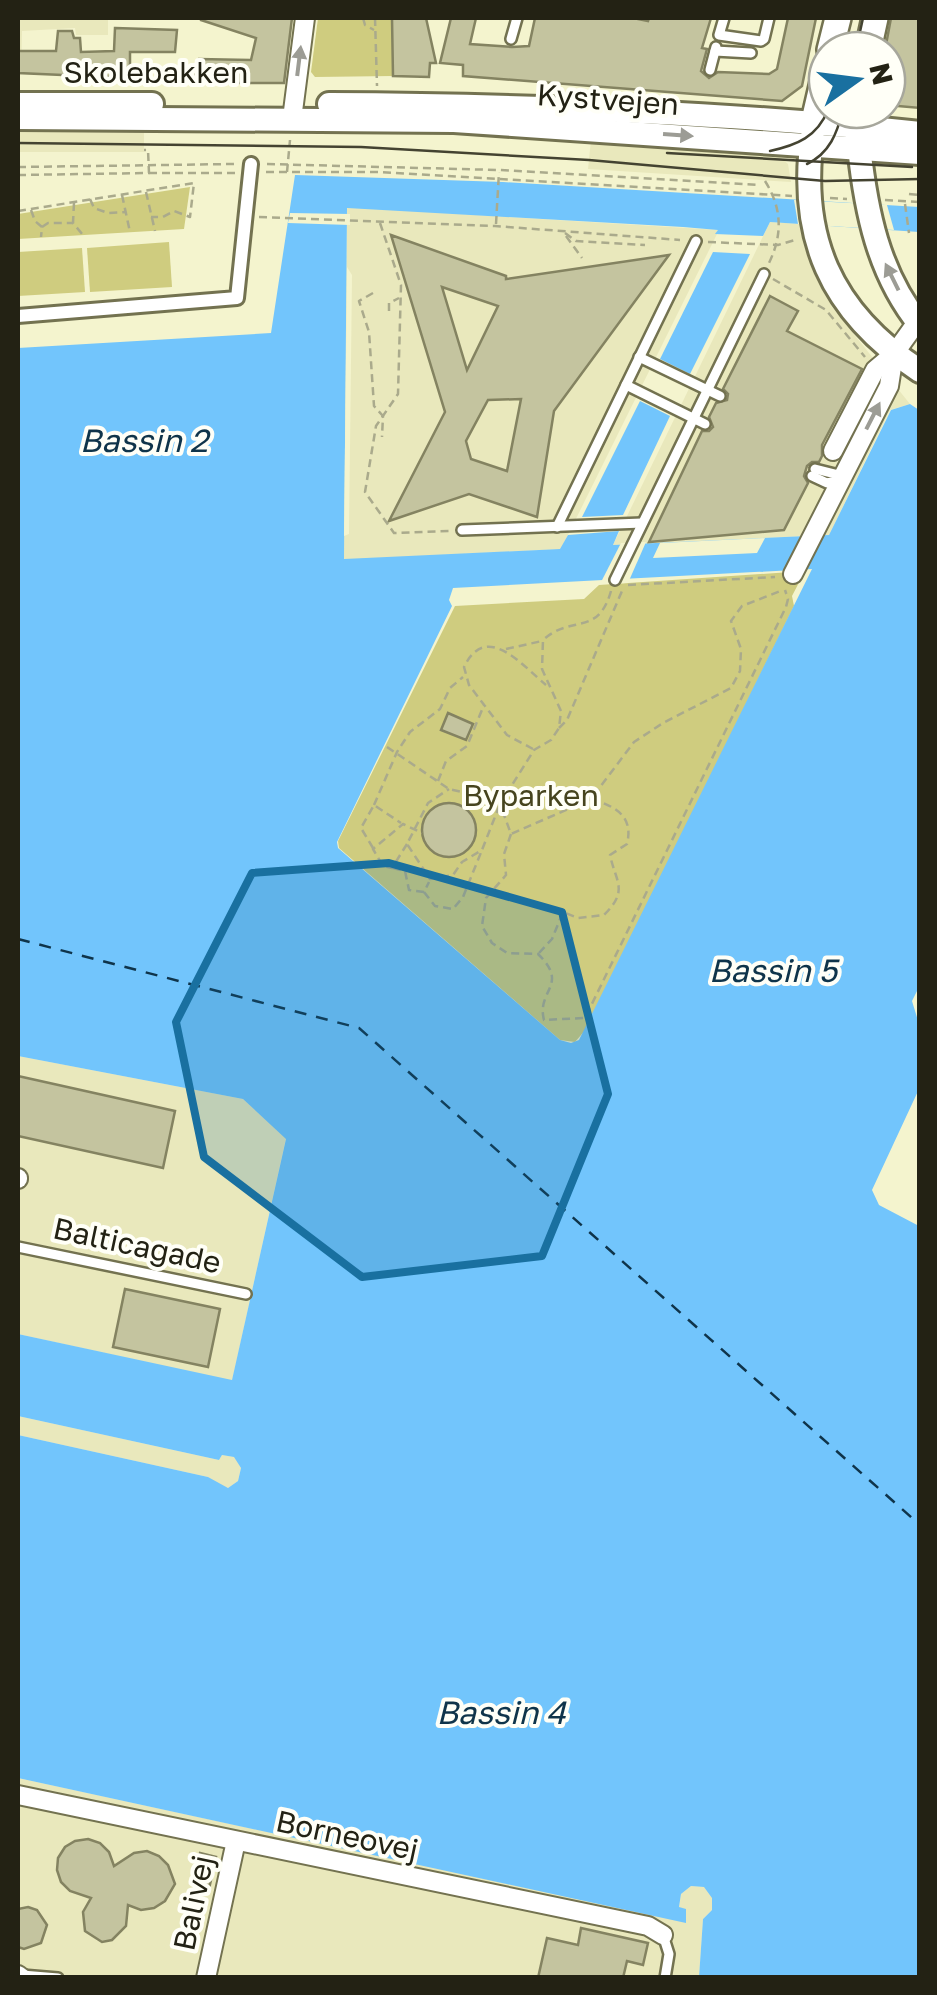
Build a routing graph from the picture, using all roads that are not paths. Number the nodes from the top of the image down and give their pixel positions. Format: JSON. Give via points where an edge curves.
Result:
{"nodes":[{"id":1,"x":305,"y":18,"type":"edge"},
{"id":2,"x":517,"y":18,"type":"edge"},
{"id":3,"x":724,"y":18,"type":"edge"},
{"id":4,"x":769,"y":18,"type":"edge"},
{"id":5,"x":720,"y":35,"type":"junction"},
{"id":6,"x":511,"y":39,"type":"dead end"},
{"id":7,"x":714,"y":51,"type":"junction"},
{"id":8,"x":751,"y":53,"type":"dead end"},
{"id":9,"x":710,"y":70,"type":"dead end"},
{"id":10,"x":18,"y":104,"type":"edge"},
{"id":11,"x":293,"y":112,"type":"junction"},
{"id":12,"x":18,"y":118,"type":"edge"},
{"id":13,"x":813,"y":130,"type":"edge"},
{"id":14,"x":839,"y":130,"type":"edge"},
{"id":15,"x":857,"y":130,"type":"edge"},
{"id":16,"x":862,"y":130,"type":"edge"},
{"id":17,"x":882,"y":130,"type":"edge"},
{"id":18,"x":812,"y":133,"type":"junction"},
{"id":19,"x":920,"y":133,"type":"edge"},
{"id":20,"x":920,"y":153,"type":"edge"},
{"id":21,"x":250,"y":168,"type":"road end"},
{"id":22,"x":696,"y":241,"type":"road end"},
{"id":23,"x":764,"y":274,"type":"road end"},
{"id":24,"x":18,"y":316,"type":"edge"},
{"id":25,"x":918,"y":323,"type":"edge"},
{"id":26,"x":894,"y":354,"type":"junction"},
{"id":27,"x":639,"y":357,"type":"junction"},
{"id":28,"x":920,"y":371,"type":"edge"},
{"id":29,"x":626,"y":385,"type":"junction"},
{"id":30,"x":707,"y":390,"type":"junction"},
{"id":31,"x":720,"y":396,"type":"dead end"},
{"id":32,"x":694,"y":418,"type":"junction"},
{"id":33,"x":706,"y":424,"type":"dead end"},
{"id":34,"x":827,"y":451,"type":"dead end"},
{"id":35,"x":813,"y":473,"type":"dead end"},
{"id":36,"x":842,"y":476,"type":"junction"},
{"id":37,"x":642,"y":523,"type":"junction"},
{"id":38,"x":557,"y":527,"type":"junction"},
{"id":39,"x":462,"y":530,"type":"road end"},
{"id":40,"x":793,"y":574,"type":"road end"},
{"id":41,"x":615,"y":580,"type":"road end"},
{"id":42,"x":18,"y":1247,"type":"edge"},
{"id":43,"x":246,"y":1294,"type":"dead end"},
{"id":44,"x":18,"y":1795,"type":"edge"},
{"id":45,"x":236,"y":1841,"type":"junction"},
{"id":46,"x":663,"y":1935,"type":"joint"},
{"id":47,"x":20,"y":1976,"type":"edge"},
{"id":48,"x":58,"y":1978,"type":"edge"},
{"id":49,"x":206,"y":1978,"type":"edge"},
{"id":50,"x":666,"y":1978,"type":"edge"}],
"edges":[{"from":11,"to":1,"type":"street","one_way":true},
{"from":2,"to":6,"type":"lane"},
{"from":3,"to":5,"type":"lane"},
{"from":4,"to":5,"type":"lane","via":[[761,41]]},
{"from":5,"to":7,"type":"lane"},
{"from":7,"to":8,"type":"lane"},
{"from":7,"to":9,"type":"lane"},
{"from":10,"to":11,"type":"street","name":"Skolebakken"},
{"from":11,"to":12,"type":"street","name":"Skolebakken"},
{"from":11,"to":18,"type":"street","name":"Kystvejen","one_way":true},
{"from":11,"to":18,"type":"street","name":"Kystvejen","via":[[704,106]]},
{"from":13,"to":18,"type":"main road"},
{"from":14,"to":18,"type":"street","name":"Kystvejen"},
{"from":25,"to":15,"type":"street","one_way":true,"via":[[872,230],[875,201]]},
{"from":16,"to":20,"type":"street","name":"Kystvejen"},
{"from":17,"to":19,"type":"street","name":"Kystvejen"},
{"from":18,"to":26,"type":"street","via":[[808,200],[823,260],[842,299]]},
{"from":21,"to":24,"type":"street","via":[[238,298]]},
{"from":22,"to":27,"type":"lane"},
{"from":23,"to":30,"type":"lane"},
{"from":25,"to":26,"type":"street"},
{"from":26,"to":28,"type":"street"},
{"from":26,"to":34,"type":"street","via":[[875,370]]},
{"from":36,"to":26,"type":"street","one_way":true,"via":[[890,386]]},
{"from":27,"to":29,"type":"lane"},
{"from":27,"to":30,"type":"lane"},
{"from":29,"to":32,"type":"lane"},
{"from":29,"to":38,"type":"lane"},
{"from":30,"to":31,"type":"lane"},
{"from":30,"to":32,"type":"lane"},
{"from":32,"to":33,"type":"lane"},
{"from":32,"to":37,"type":"lane"},
{"from":35,"to":36,"type":"lane","via":[[827,483]]},
{"from":36,"to":40,"type":"street"},
{"from":37,"to":38,"type":"lane"},
{"from":37,"to":41,"type":"lane"},
{"from":38,"to":39,"type":"lane"},
{"from":42,"to":43,"type":"lane","name":"Balticagade"},
{"from":44,"to":45,"type":"street","name":"Borneovej"},
{"from":45,"to":46,"type":"street","name":"Borneovej","via":[[648,1926]]},
{"from":45,"to":49,"type":"street","name":"Balivej"},
{"from":46,"to":50,"type":"lane"},
{"from":47,"to":48,"type":"lane"}]}
